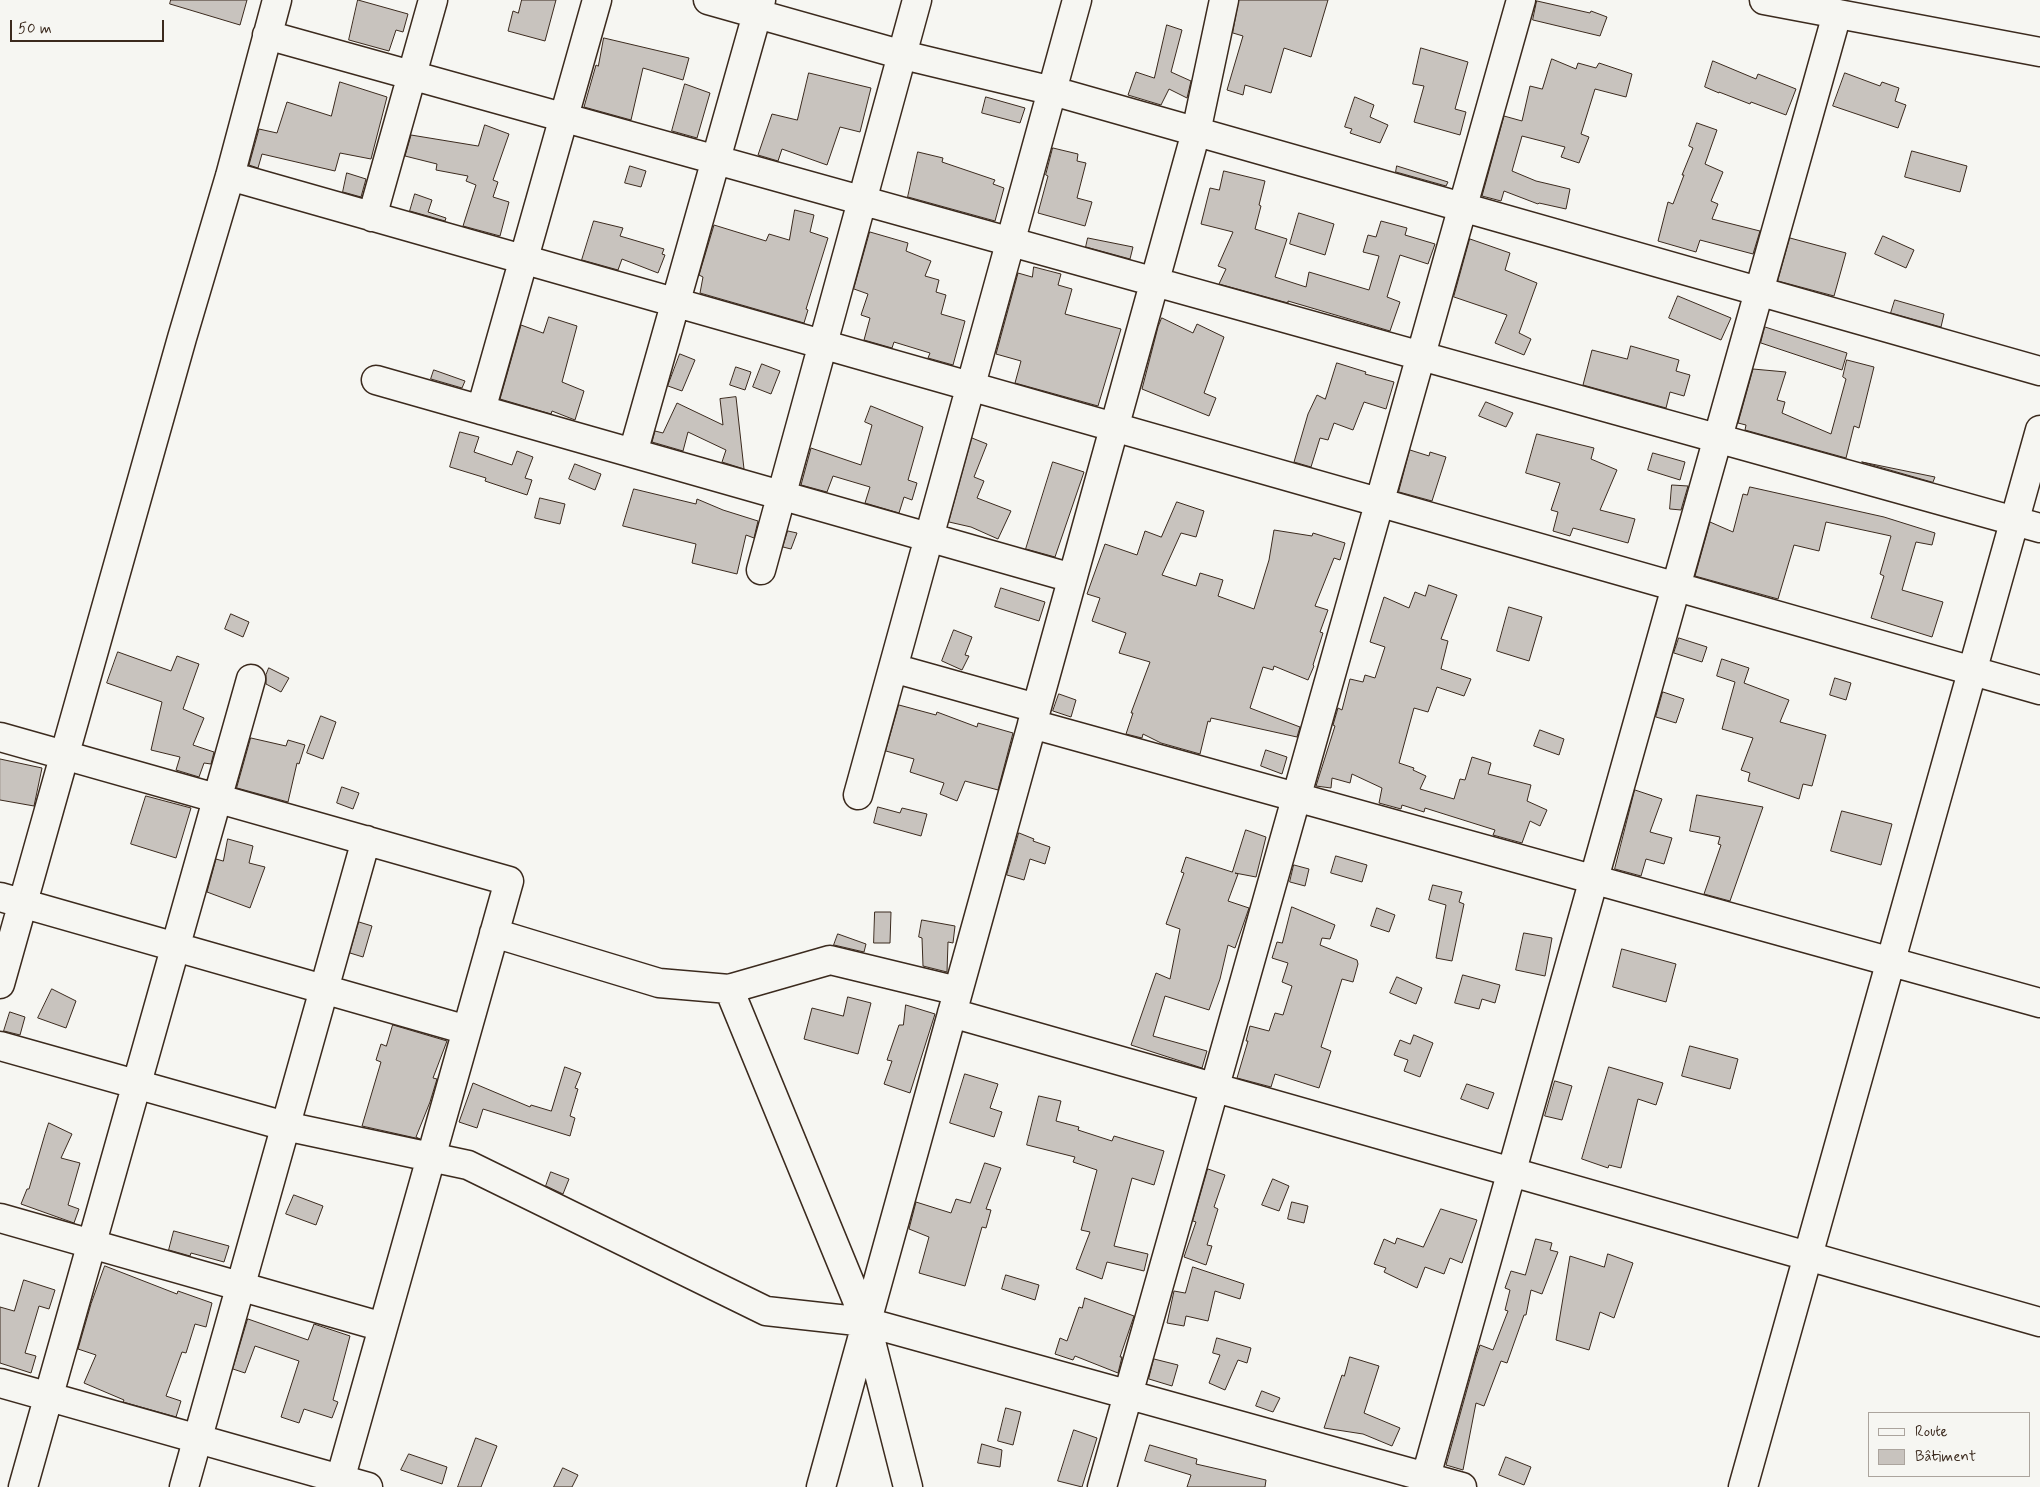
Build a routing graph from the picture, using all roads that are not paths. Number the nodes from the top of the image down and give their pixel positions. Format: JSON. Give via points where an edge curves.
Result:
{"nodes":[{"id":1,"x":277,"y":0,"type":"edge"},
{"id":2,"x":434,"y":0,"type":"edge"},
{"id":3,"x":597,"y":0,"type":"edge"},
{"id":4,"x":708,"y":0,"type":"edge"},
{"id":5,"x":917,"y":0,"type":"edge"},
{"id":6,"x":1076,"y":0,"type":"edge"},
{"id":7,"x":1224,"y":0,"type":"edge"},
{"id":8,"x":1521,"y":0,"type":"edge"},
{"id":9,"x":1764,"y":0,"type":"edge"},
{"id":10,"x":759,"y":8,"type":"edge"},
{"id":11,"x":1837,"y":14,"type":"junction"},
{"id":12,"x":267,"y":35,"type":"junction"},
{"id":13,"x":2040,"y":52,"type":"edge"},
{"id":14,"x":903,"y":55,"type":"junction"},
{"id":15,"x":412,"y":76,"type":"junction"},
{"id":16,"x":1053,"y":91,"type":"junction"},
{"id":17,"x":563,"y":117,"type":"junction"},
{"id":18,"x":1196,"y":132,"type":"junction"},
{"id":19,"x":716,"y":160,"type":"junction"},
{"id":20,"x":230,"y":176,"type":"junction"},
{"id":21,"x":862,"y":200,"type":"junction"},
{"id":22,"x":1462,"y":208,"type":"junction"},
{"id":23,"x":372,"y":217,"type":"junction"},
{"id":24,"x":1011,"y":242,"type":"junction"},
{"id":25,"x":523,"y":259,"type":"junction"},
{"id":26,"x":1154,"y":282,"type":"junction"},
{"id":27,"x":1759,"y":292,"type":"junction"},
{"id":28,"x":675,"y":302,"type":"junction"},
{"id":29,"x":823,"y":344,"type":"junction"},
{"id":30,"x":1421,"y":356,"type":"junction"},
{"id":31,"x":2040,"y":371,"type":"edge"},
{"id":32,"x":376,"y":380,"type":"dead end"},
{"id":33,"x":971,"y":386,"type":"junction"},
{"id":34,"x":481,"y":410,"type":"junction"},
{"id":35,"x":1114,"y":427,"type":"junction"},
{"id":36,"x":2040,"y":430,"type":"edge"},
{"id":37,"x":1718,"y":438,"type":"junction"},
{"id":38,"x":633,"y":453,"type":"junction"},
{"id":39,"x":782,"y":495,"type":"junction"},
{"id":40,"x":1379,"y":502,"type":"junction"},
{"id":41,"x":2014,"y":521,"type":"junction"},
{"id":42,"x":2040,"y":528,"type":"edge"},
{"id":43,"x":930,"y":537,"type":"junction"},
{"id":44,"x":761,"y":570,"type":"dead end"},
{"id":45,"x":1072,"y":578,"type":"junction"},
{"id":46,"x":1676,"y":587,"type":"junction"},
{"id":47,"x":893,"y":668,"type":"junction"},
{"id":48,"x":1972,"y":671,"type":"junction"},
{"id":49,"x":251,"y":679,"type":"dead end"},
{"id":50,"x":2040,"y":690,"type":"edge"},
{"id":51,"x":1034,"y":716,"type":"junction"},
{"id":52,"x":0,"y":737,"type":"edge"},
{"id":53,"x":64,"y":755,"type":"junction"},
{"id":54,"x":858,"y":796,"type":"dead end"},
{"id":55,"x":1296,"y":797,"type":"junction"},
{"id":56,"x":217,"y":798,"type":"junction"},
{"id":57,"x":366,"y":840,"type":"junction"},
{"id":58,"x":1594,"y":879,"type":"junction"},
{"id":59,"x":11,"y":901,"type":"edge"},
{"id":60,"x":494,"y":933,"type":"junction"},
{"id":61,"x":176,"y":947,"type":"junction"},
{"id":62,"x":1890,"y":962,"type":"junction"},
{"id":63,"x":0,"y":984,"type":"edge"},
{"id":64,"x":729,"y":989,"type":"junction"},
{"id":65,"x":324,"y":990,"type":"junction"},
{"id":66,"x":955,"y":1002,"type":"junction"},
{"id":67,"x":2040,"y":1003,"type":"edge"},
{"id":68,"x":467,"y":1030,"type":"junction"},
{"id":69,"x":0,"y":1046,"type":"edge"},
{"id":70,"x":136,"y":1085,"type":"junction"},
{"id":71,"x":1214,"y":1088,"type":"junction"},
{"id":72,"x":285,"y":1126,"type":"junction"},
{"id":73,"x":431,"y":1158,"type":"junction"},
{"id":74,"x":1511,"y":1172,"type":"junction"},
{"id":75,"x":0,"y":1218,"type":"edge"},
{"id":76,"x":91,"y":1244,"type":"junction"},
{"id":77,"x":1807,"y":1256,"type":"junction"},
{"id":78,"x":240,"y":1286,"type":"junction"},
{"id":79,"x":866,"y":1322,"type":"junction"},
{"id":80,"x":2040,"y":1322,"type":"edge"},
{"id":81,"x":383,"y":1327,"type":"junction"},
{"id":82,"x":0,"y":1383,"type":"edge"},
{"id":83,"x":1128,"y":1395,"type":"junction"},
{"id":84,"x":49,"y":1396,"type":"junction"},
{"id":85,"x":197,"y":1438,"type":"junction"},
{"id":86,"x":1424,"y":1482,"type":"edge"},
{"id":87,"x":339,"y":1483,"type":"edge"},
{"id":88,"x":24,"y":1487,"type":"edge"},
{"id":89,"x":184,"y":1487,"type":"edge"},
{"id":90,"x":368,"y":1487,"type":"edge"},
{"id":91,"x":820,"y":1487,"type":"edge"},
{"id":92,"x":908,"y":1487,"type":"edge"},
{"id":93,"x":1102,"y":1487,"type":"edge"},
{"id":94,"x":1462,"y":1487,"type":"edge"},
{"id":95,"x":1742,"y":1487,"type":"edge"}],
"edges":[{"from":1,"to":12,"type":"street"},
{"from":2,"to":15,"type":"street"},
{"from":3,"to":17,"type":"street"},
{"from":4,"to":10,"type":"street"},
{"from":5,"to":14,"type":"street"},
{"from":6,"to":16,"type":"street"},
{"from":7,"to":18,"type":"street"},
{"from":8,"to":22,"type":"street"},
{"from":9,"to":11,"type":"street"},
{"from":10,"to":14,"type":"street"},
{"from":10,"to":19,"type":"street"},
{"from":11,"to":13,"type":"street"},
{"from":11,"to":27,"type":"street"},
{"from":12,"to":15,"type":"street"},
{"from":12,"to":20,"type":"street"},
{"from":14,"to":16,"type":"street"},
{"from":14,"to":21,"type":"street"},
{"from":15,"to":17,"type":"street"},
{"from":15,"to":23,"type":"street"},
{"from":16,"to":18,"type":"street"},
{"from":16,"to":24,"type":"street"},
{"from":17,"to":19,"type":"street"},
{"from":17,"to":25,"type":"street"},
{"from":18,"to":22,"type":"street"},
{"from":18,"to":26,"type":"street"},
{"from":19,"to":21,"type":"street"},
{"from":19,"to":28,"type":"street"},
{"from":20,"to":23,"type":"street"},
{"from":20,"to":53,"type":"street"},
{"from":21,"to":24,"type":"street"},
{"from":21,"to":29,"type":"street"},
{"from":22,"to":27,"type":"street"},
{"from":22,"to":30,"type":"street"},
{"from":23,"to":25,"type":"street"},
{"from":24,"to":26,"type":"street"},
{"from":24,"to":33,"type":"street"},
{"from":25,"to":28,"type":"street"},
{"from":25,"to":34,"type":"street"},
{"from":26,"to":30,"type":"street"},
{"from":26,"to":35,"type":"street"},
{"from":27,"to":31,"type":"street"},
{"from":27,"to":37,"type":"street"},
{"from":28,"to":29,"type":"street"},
{"from":28,"to":38,"type":"street"},
{"from":29,"to":33,"type":"street"},
{"from":29,"to":39,"type":"street"},
{"from":30,"to":37,"type":"street"},
{"from":30,"to":40,"type":"street"},
{"from":32,"to":34,"type":"street"},
{"from":33,"to":35,"type":"street"},
{"from":33,"to":43,"type":"street"},
{"from":34,"to":38,"type":"street"},
{"from":35,"to":40,"type":"street"},
{"from":35,"to":45,"type":"street"},
{"from":36,"to":41,"type":"street"},
{"from":37,"to":41,"type":"street"},
{"from":37,"to":46,"type":"street"},
{"from":38,"to":39,"type":"street"},
{"from":39,"to":43,"type":"street"},
{"from":39,"to":44,"type":"street"},
{"from":40,"to":46,"type":"street"},
{"from":40,"to":55,"type":"street"},
{"from":41,"to":42,"type":"street"},
{"from":41,"to":48,"type":"street"},
{"from":43,"to":45,"type":"street"},
{"from":43,"to":47,"type":"street"},
{"from":45,"to":51,"type":"street"},
{"from":46,"to":48,"type":"street"},
{"from":46,"to":58,"type":"street"},
{"from":47,"to":51,"type":"street"},
{"from":47,"to":54,"type":"street"},
{"from":48,"to":50,"type":"street"},
{"from":48,"to":62,"type":"street"},
{"from":49,"to":56,"type":"street"},
{"from":51,"to":55,"type":"street"},
{"from":51,"to":66,"type":"street"},
{"from":52,"to":53,"type":"street"},
{"from":53,"to":56,"type":"street"},
{"from":53,"to":59,"type":"street"},
{"from":55,"to":58,"type":"street"},
{"from":55,"to":71,"type":"street"},
{"from":56,"to":57,"type":"street"},
{"from":56,"to":61,"type":"street"},
{"from":57,"to":60,"type":"street","via":[[509,881]]},
{"from":57,"to":65,"type":"street"},
{"from":58,"to":62,"type":"street"},
{"from":58,"to":74,"type":"street"},
{"from":59,"to":61,"type":"street"},
{"from":59,"to":63,"type":"street"},
{"from":60,"to":64,"type":"street","via":[[658,983]]},
{"from":60,"to":68,"type":"street"},
{"from":61,"to":65,"type":"street"},
{"from":61,"to":70,"type":"street"},
{"from":62,"to":67,"type":"street"},
{"from":62,"to":77,"type":"street"},
{"from":64,"to":66,"type":"street","via":[[830,960]]},
{"from":64,"to":79,"type":"street"},
{"from":65,"to":68,"type":"street"},
{"from":65,"to":72,"type":"street"},
{"from":66,"to":71,"type":"street"},
{"from":66,"to":79,"type":"street"},
{"from":68,"to":73,"type":"street"},
{"from":69,"to":70,"type":"street"},
{"from":70,"to":72,"type":"street"},
{"from":70,"to":76,"type":"street"},
{"from":71,"to":74,"type":"street"},
{"from":71,"to":83,"type":"street"},
{"from":72,"to":73,"type":"street"},
{"from":72,"to":78,"type":"street"},
{"from":73,"to":79,"type":"street","via":[[468,1166],[766,1311]]},
{"from":73,"to":81,"type":"street"},
{"from":74,"to":77,"type":"street"},
{"from":74,"to":86,"type":"street"},
{"from":75,"to":76,"type":"street"},
{"from":76,"to":78,"type":"street"},
{"from":76,"to":84,"type":"street"},
{"from":77,"to":80,"type":"street"},
{"from":77,"to":95,"type":"street"},
{"from":78,"to":81,"type":"street"},
{"from":78,"to":85,"type":"street"},
{"from":79,"to":83,"type":"street"},
{"from":79,"to":91,"type":"street"},
{"from":79,"to":92,"type":"street"},
{"from":81,"to":87,"type":"street"},
{"from":82,"to":84,"type":"street"},
{"from":83,"to":86,"type":"street"},
{"from":83,"to":93,"type":"street"},
{"from":84,"to":85,"type":"street"},
{"from":84,"to":88,"type":"street"},
{"from":85,"to":87,"type":"street"},
{"from":85,"to":89,"type":"street"},
{"from":86,"to":94,"type":"street"},
{"from":87,"to":90,"type":"street"}]}
